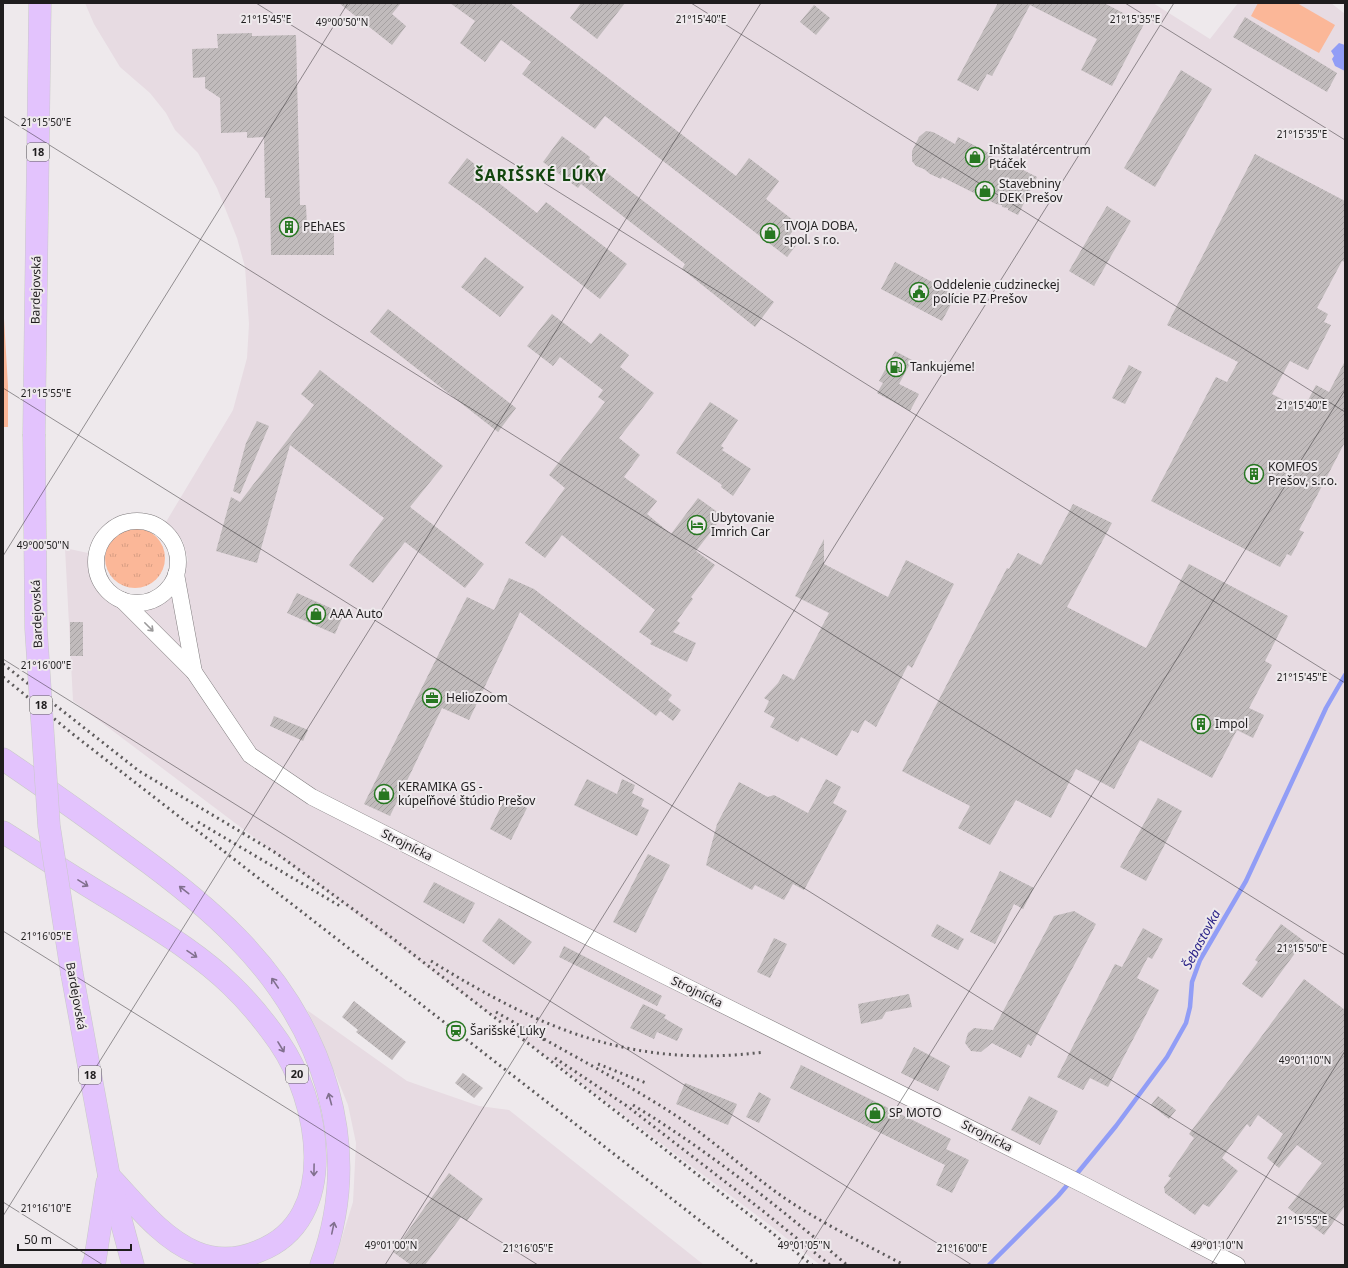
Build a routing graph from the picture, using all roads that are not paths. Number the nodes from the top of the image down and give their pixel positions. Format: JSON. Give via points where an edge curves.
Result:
{"nodes":[{"id":1,"x":40,"y":3,"type":"edge"},
{"id":2,"x":176,"y":574,"type":"junction"},
{"id":3,"x":122,"y":600,"type":"junction"},
{"id":4,"x":194,"y":672,"type":"junction"},
{"id":5,"x":3,"y":759,"type":"edge"},
{"id":6,"x":3,"y":832,"type":"edge"},
{"id":7,"x":108,"y":1176,"type":"junction"},
{"id":8,"x":93,"y":1265,"type":"edge"},
{"id":9,"x":133,"y":1265,"type":"edge"},
{"id":10,"x":321,"y":1265,"type":"edge"},
{"id":11,"x":1237,"y":1265,"type":"edge"}],
"edges":[{"from":1,"to":7,"type":"main road","name":"Bardejovská","number":"18","bridge":true,"via":[[34,434],[36,628],[49,826]]},
{"from":2,"to":3,"type":"street","via":[[167,590],[157,598],[140,603]]},
{"from":2,"to":3,"type":"street","via":[[178,555],[173,542],[164,531],[144,522],[134,521],[120,525],[103,541],[97,560],[98,574],[104,586]]},
{"from":2,"to":4,"type":"street"},
{"from":3,"to":4,"type":"street","one_way":true},
{"from":4,"to":11,"type":"street","name":"Strojnícka","via":[[250,755],[312,797],[1045,1165]]},
{"from":10,"to":5,"type":"main road","number":"20","one_way":true,"via":[[333,1228],[338,1201],[340,1161],[337,1130],[326,1082],[314,1049],[292,1008],[270,976],[237,938],[191,896],[84,815]]},
{"from":6,"to":7,"type":"main road","number":"20","one_way":true,"via":[[149,924],[206,963],[232,986],[279,1043],[299,1079],[310,1114],[315,1174],[311,1198],[304,1213],[291,1231],[270,1247],[242,1257],[215,1258],[179,1243],[160,1229]]},
{"from":7,"to":8,"type":"main road"},
{"from":7,"to":9,"type":"main road","name":"Bardejovská","number":"18"}]}
